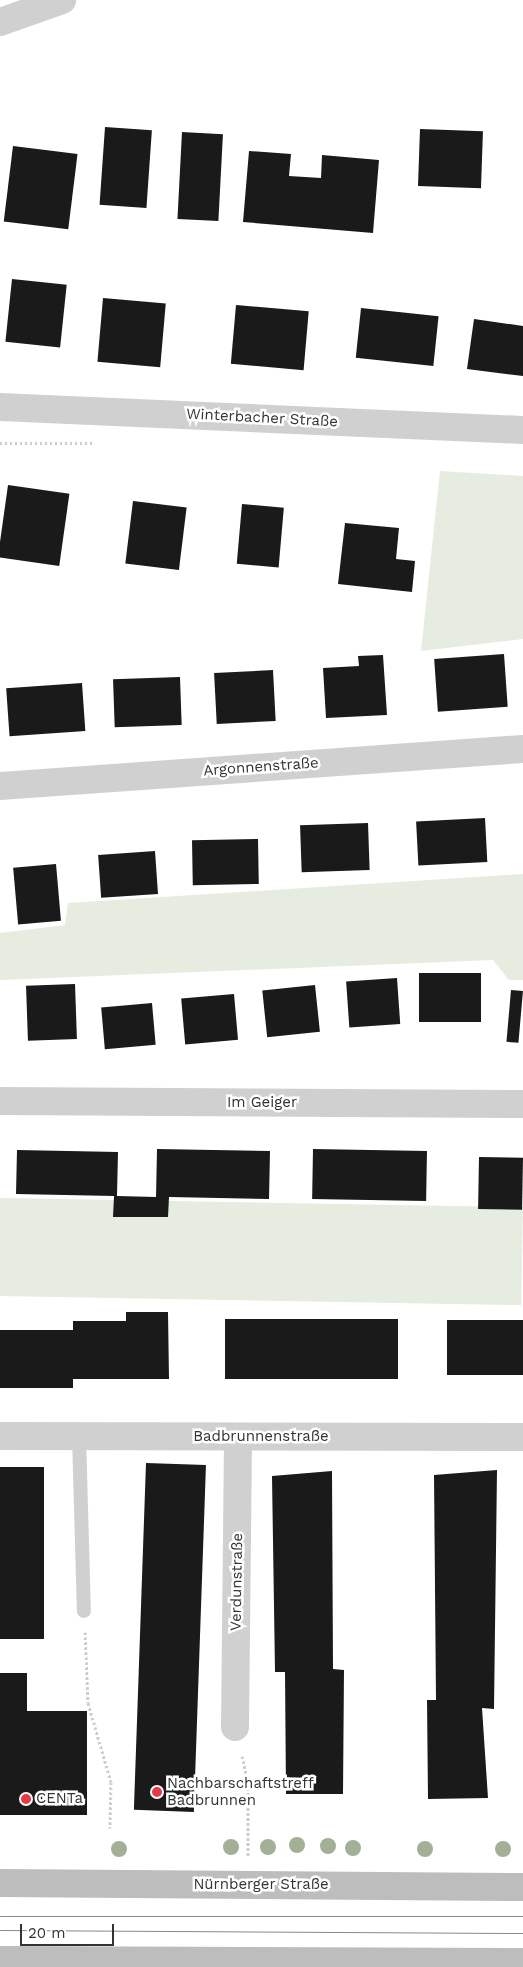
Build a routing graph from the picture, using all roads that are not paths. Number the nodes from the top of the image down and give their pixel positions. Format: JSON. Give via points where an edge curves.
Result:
{"nodes":[{"id":1,"x":62,"y":0,"type":"edge"},
{"id":2,"x":0,"y":22,"type":"edge"},
{"id":3,"x":0,"y":406,"type":"edge"},
{"id":4,"x":523,"y":430,"type":"edge"},
{"id":5,"x":523,"y":749,"type":"edge"},
{"id":6,"x":0,"y":786,"type":"edge"},
{"id":7,"x":0,"y":1101,"type":"edge"},
{"id":8,"x":523,"y":1104,"type":"edge"},
{"id":9,"x":0,"y":1436,"type":"edge"},
{"id":10,"x":79,"y":1436,"type":"junction"},
{"id":11,"x":238,"y":1437,"type":"junction"},
{"id":12,"x":523,"y":1437,"type":"edge"},
{"id":13,"x":84,"y":1611,"type":"road end"},
{"id":14,"x":235,"y":1727,"type":"road end"},
{"id":15,"x":0,"y":1883,"type":"edge"},
{"id":16,"x":523,"y":1886,"type":"edge"},
{"id":17,"x":0,"y":1960,"type":"edge"},
{"id":18,"x":523,"y":1962,"type":"edge"}],
"edges":[{"from":1,"to":2,"type":"street"},
{"from":3,"to":4,"type":"street","name":"Winterbacher Straße"},
{"from":5,"to":6,"type":"street","name":"Argonnenstraße"},
{"from":7,"to":8,"type":"street","name":"Im Geiger"},
{"from":9,"to":10,"type":"street","name":"Badbrunnenstraße"},
{"from":10,"to":11,"type":"street","name":"Badbrunnenstraße"},
{"from":10,"to":13,"type":"lane"},
{"from":11,"to":12,"type":"street","name":"Badbrunnenstraße"},
{"from":11,"to":14,"type":"street","name":"Verdunstraße"},
{"from":15,"to":16,"type":"main road","name":"Nürnberger Straße"},
{"from":17,"to":18,"type":"main road"}]}
